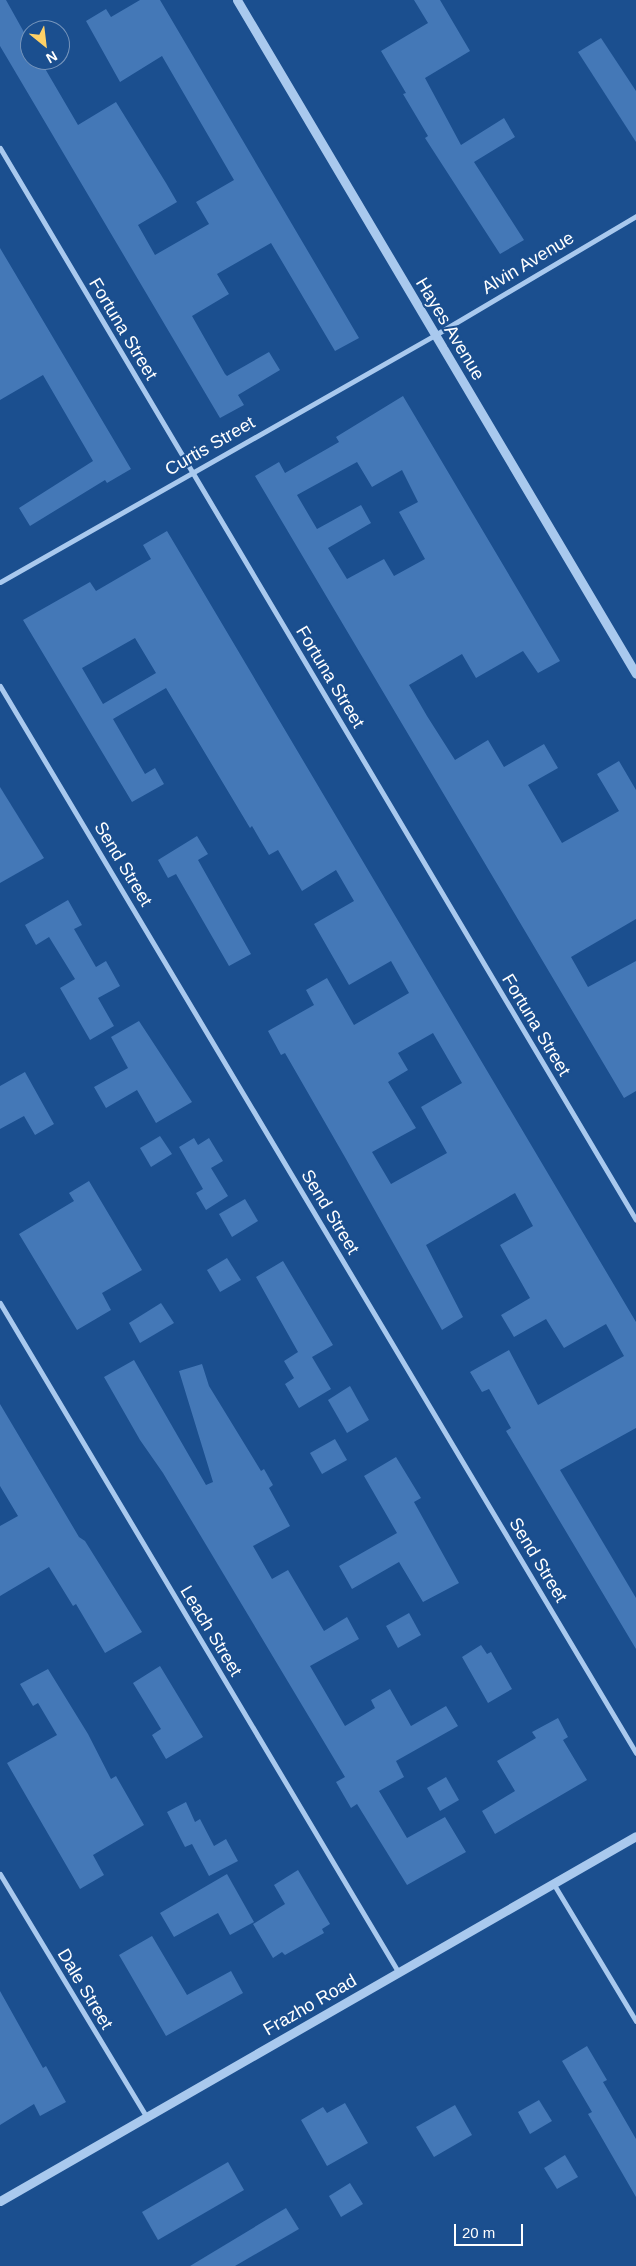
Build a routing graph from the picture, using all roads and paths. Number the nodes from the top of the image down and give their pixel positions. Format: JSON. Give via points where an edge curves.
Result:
{"nodes":[{"id":1,"x":237,"y":0,"type":"edge"},
{"id":2,"x":0,"y":148,"type":"edge"},
{"id":3,"x":636,"y":216,"type":"edge"},
{"id":4,"x":435,"y":335,"type":"junction"},
{"id":5,"x":192,"y":472,"type":"junction"},
{"id":6,"x":0,"y":582,"type":"edge"},
{"id":7,"x":636,"y":674,"type":"edge"},
{"id":8,"x":0,"y":686,"type":"edge"},
{"id":9,"x":636,"y":1220,"type":"edge"},
{"id":10,"x":0,"y":1303,"type":"edge"},
{"id":11,"x":636,"y":1753,"type":"edge"},
{"id":12,"x":636,"y":1836,"type":"edge"},
{"id":13,"x":0,"y":1874,"type":"edge"},
{"id":14,"x":553,"y":1883,"type":"junction"},
{"id":15,"x":399,"y":1973,"type":"junction"},
{"id":16,"x":636,"y":2021,"type":"edge"},
{"id":17,"x":147,"y":2118,"type":"junction"},
{"id":18,"x":0,"y":2201,"type":"edge"}],
"edges":[{"from":1,"to":4,"type":"street","name":"Hayes Avenue"},
{"from":2,"to":5,"type":"street","name":"Fortuna Street"},
{"from":3,"to":4,"type":"street","name":"Alvin Avenue"},
{"from":4,"to":5,"type":"street","name":"Curtis Street"},
{"from":4,"to":7,"type":"street","name":"Hayes Avenue"},
{"from":5,"to":6,"type":"street","name":"Curtis Street"},
{"from":5,"to":9,"type":"street","name":"Fortuna Street"},
{"from":8,"to":11,"type":"street","name":"Send Street"},
{"from":10,"to":15,"type":"street","name":"Leach Street"},
{"from":12,"to":14,"type":"street","name":"Frazho Road"},
{"from":13,"to":17,"type":"street","name":"Dale Street"},
{"from":14,"to":15,"type":"street","name":"Frazho Road"},
{"from":14,"to":16,"type":"street"},
{"from":15,"to":17,"type":"street","name":"Frazho Road"},
{"from":17,"to":18,"type":"street","name":"Frazho Road"}]}
